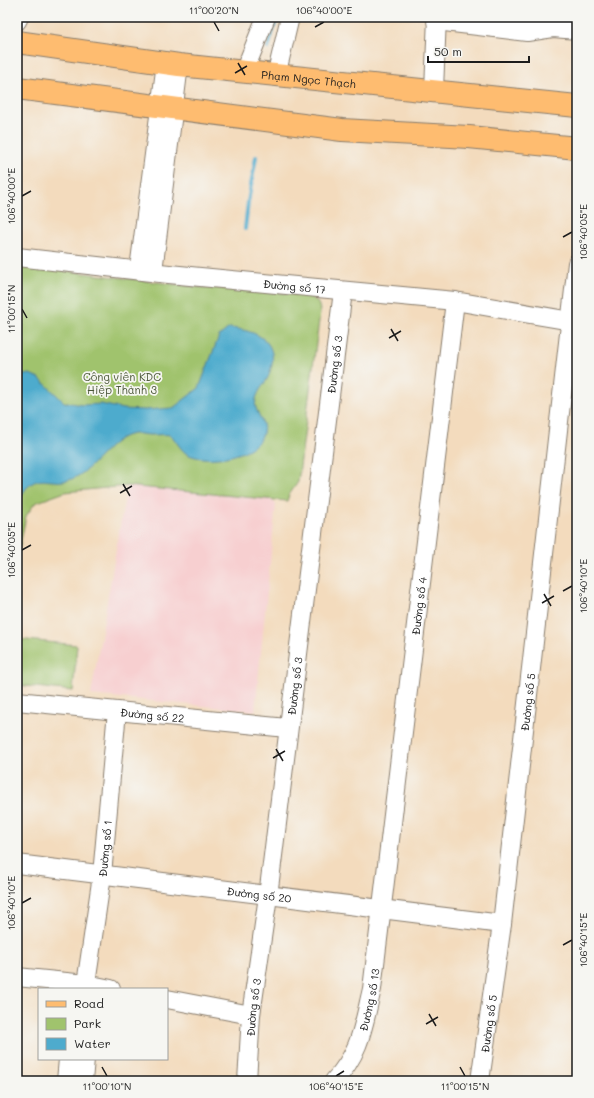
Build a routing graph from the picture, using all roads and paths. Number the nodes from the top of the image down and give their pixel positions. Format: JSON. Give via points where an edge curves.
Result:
{"nodes":[{"id":1,"x":19,"y":17,"type":"edge"},
{"id":2,"x":266,"y":17,"type":"edge"},
{"id":3,"x":290,"y":17,"type":"edge"},
{"id":4,"x":436,"y":19,"type":"edge"},
{"id":5,"x":17,"y":22,"type":"edge"},
{"id":6,"x":577,"y":30,"type":"edge"},
{"id":7,"x":17,"y":42,"type":"edge"},
{"id":8,"x":172,"y":64,"type":"junction"},
{"id":9,"x":244,"y":72,"type":"junction"},
{"id":10,"x":276,"y":76,"type":"junction"},
{"id":11,"x":17,"y":88,"type":"edge"},
{"id":12,"x":434,"y":90,"type":"junction"},
{"id":13,"x":577,"y":106,"type":"edge"},
{"id":14,"x":166,"y":108,"type":"junction"},
{"id":15,"x":577,"y":148,"type":"edge"},
{"id":16,"x":17,"y":257,"type":"edge"},
{"id":17,"x":577,"y":263,"type":"edge"},
{"id":18,"x":146,"y":270,"type":"junction"},
{"id":19,"x":343,"y":291,"type":"junction"},
{"id":20,"x":455,"y":301,"type":"junction"},
{"id":21,"x":574,"y":322,"type":"edge"},
{"id":22,"x":17,"y":701,"type":"edge"},
{"id":23,"x":117,"y":711,"type":"junction"},
{"id":24,"x":287,"y":728,"type":"junction"},
{"id":25,"x":17,"y":864,"type":"edge"},
{"id":26,"x":102,"y":875,"type":"junction"},
{"id":27,"x":268,"y":896,"type":"junction"},
{"id":28,"x":381,"y":910,"type":"junction"},
{"id":29,"x":502,"y":924,"type":"junction"},
{"id":30,"x":17,"y":977,"type":"edge"},
{"id":31,"x":85,"y":987,"type":"edge"},
{"id":32,"x":98,"y":988,"type":"edge"},
{"id":33,"x":168,"y":999,"type":"edge"},
{"id":34,"x":251,"y":1015,"type":"junction"},
{"id":35,"x":68,"y":1060,"type":"edge"},
{"id":36,"x":85,"y":1060,"type":"edge"},
{"id":37,"x":66,"y":1081,"type":"edge"},
{"id":38,"x":83,"y":1081,"type":"edge"},
{"id":39,"x":247,"y":1081,"type":"edge"},
{"id":40,"x":334,"y":1081,"type":"edge"},
{"id":41,"x":480,"y":1081,"type":"edge"}],
"edges":[{"from":1,"to":5,"type":"street"},
{"from":2,"to":9,"type":"street"},
{"from":3,"to":10,"type":"street"},
{"from":4,"to":6,"type":"street","via":[[527,32],[553,28]]},
{"from":4,"to":12,"type":"street"},
{"from":7,"to":8,"type":"main road","name":"Phạm Ngọc Thạch"},
{"from":8,"to":9,"type":"main road","name":"Phạm Ngọc Thạch"},
{"from":8,"to":14,"type":"street"},
{"from":9,"to":10,"type":"main road","name":"Phạm Ngọc Thạch"},
{"from":10,"to":12,"type":"main road","name":"Phạm Ngọc Thạch"},
{"from":11,"to":14,"type":"main road"},
{"from":12,"to":13,"type":"main road","name":"Phạm Ngọc Thạch"},
{"from":14,"to":15,"type":"main road","via":[[342,130],[469,137]]},
{"from":14,"to":18,"type":"street"},
{"from":16,"to":18,"type":"street","name":"Đường số 17"},
{"from":17,"to":21,"type":"street","name":"Đường số 5"},
{"from":18,"to":19,"type":"street","name":"Đường số 17"},
{"from":19,"to":20,"type":"street","name":"Đường số 17"},
{"from":19,"to":24,"type":"street","name":"Đường số 3"},
{"from":20,"to":21,"type":"street","name":"Đường số 17"},
{"from":20,"to":28,"type":"street","name":"Đường số 4"},
{"from":21,"to":29,"type":"street","name":"Đường số 5"},
{"from":22,"to":23,"type":"street","name":"Đường số 22"},
{"from":23,"to":24,"type":"street","name":"Đường số 22"},
{"from":23,"to":26,"type":"street","name":"Đường số 1"},
{"from":24,"to":27,"type":"street","name":"Đường số 3"},
{"from":25,"to":26,"type":"street","name":"Đường số 20"},
{"from":26,"to":27,"type":"street","name":"Đường số 20"},
{"from":26,"to":31,"type":"street","name":"Đường số 1"},
{"from":27,"to":28,"type":"street","name":"Đường số 20"},
{"from":27,"to":34,"type":"street","name":"Đường số 3"},
{"from":28,"to":29,"type":"street","name":"Đường số 20"},
{"from":28,"to":40,"type":"street","name":"Đường số 13","via":[[372,989],[359,1046],[343,1072]]},
{"from":29,"to":41,"type":"street","name":"Đường số 5"},
{"from":30,"to":31,"type":"street"},
{"from":31,"to":32,"type":"street"},
{"from":33,"to":34,"type":"street"},
{"from":34,"to":39,"type":"street","name":"Đường số 3"},
{"from":35,"to":37,"type":"street"},
{"from":36,"to":38,"type":"street"}]}
